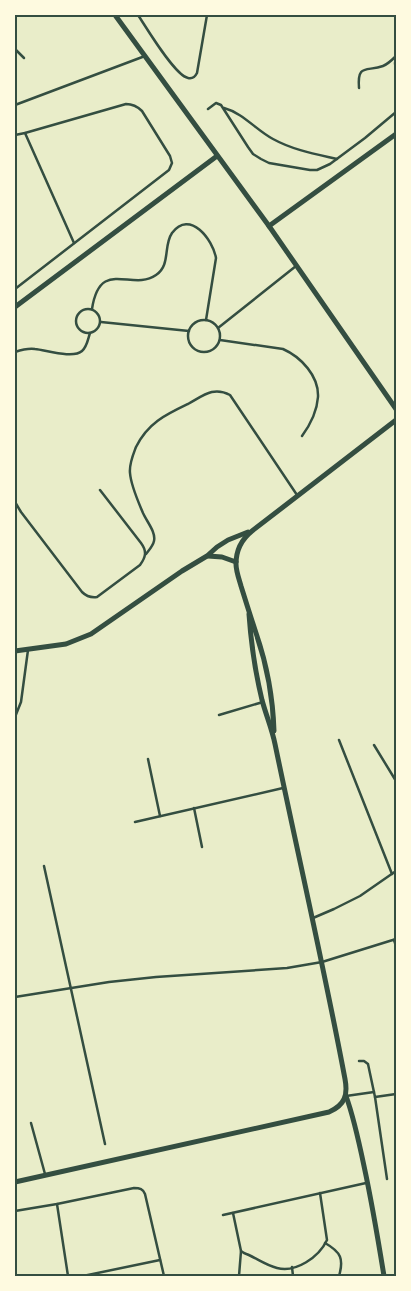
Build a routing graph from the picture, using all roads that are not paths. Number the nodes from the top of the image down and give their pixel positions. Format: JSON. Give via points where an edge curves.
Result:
{"nodes":[{"id":1,"x":115,"y":15,"type":"edge"},
{"id":2,"x":138,"y":15,"type":"edge"},
{"id":3,"x":207,"y":15,"type":"edge"},
{"id":4,"x":15,"y":49,"type":"edge"},
{"id":5,"x":145,"y":56,"type":"junction"},
{"id":6,"x":396,"y":56,"type":"edge"},
{"id":7,"x":24,"y":58,"type":"dead end"},
{"id":8,"x":396,"y":73,"type":"edge"},
{"id":9,"x":359,"y":88,"type":"dead end"},
{"id":10,"x":15,"y":105,"type":"edge"},
{"id":11,"x":222,"y":108,"type":"junction"},
{"id":12,"x":208,"y":109,"type":"dead end"},
{"id":13,"x":396,"y":112,"type":"edge"},
{"id":14,"x":25,"y":133,"type":"junction"},
{"id":15,"x":396,"y":134,"type":"edge"},
{"id":16,"x":15,"y":135,"type":"edge"},
{"id":17,"x":217,"y":156,"type":"junction"},
{"id":18,"x":337,"y":159,"type":"junction"},
{"id":19,"x":269,"y":226,"type":"junction"},
{"id":20,"x":74,"y":243,"type":"junction"},
{"id":21,"x":296,"y":266,"type":"junction"},
{"id":22,"x":15,"y":289,"type":"edge"},
{"id":23,"x":15,"y":307,"type":"edge"},
{"id":24,"x":92,"y":309,"type":"junction"},
{"id":25,"x":206,"y":320,"type":"junction"},
{"id":26,"x":100,"y":322,"type":"junction"},
{"id":27,"x":218,"y":328,"type":"junction"},
{"id":28,"x":189,"y":331,"type":"junction"},
{"id":29,"x":90,"y":333,"type":"junction"},
{"id":30,"x":220,"y":340,"type":"junction"},
{"id":31,"x":15,"y":352,"type":"edge"},
{"id":32,"x":396,"y":409,"type":"edge"},
{"id":33,"x":394,"y":421,"type":"edge"},
{"id":34,"x":396,"y":428,"type":"edge"},
{"id":35,"x":302,"y":436,"type":"dead end"},
{"id":36,"x":100,"y":490,"type":"dead end"},
{"id":37,"x":298,"y":496,"type":"junction"},
{"id":38,"x":15,"y":502,"type":"edge"},
{"id":39,"x":252,"y":530,"type":"junction"},
{"id":40,"x":146,"y":554,"type":"junction"},
{"id":41,"x":208,"y":556,"type":"junction"},
{"id":42,"x":236,"y":562,"type":"junction"},
{"id":43,"x":249,"y":614,"type":"junction"},
{"id":44,"x":28,"y":650,"type":"junction"},
{"id":45,"x":15,"y":651,"type":"edge"},
{"id":46,"x":263,"y":702,"type":"junction"},
{"id":47,"x":220,"y":715,"type":"dead end"},
{"id":48,"x":15,"y":717,"type":"edge"},
{"id":49,"x":274,"y":736,"type":"junction"},
{"id":50,"x":339,"y":740,"type":"dead end"},
{"id":51,"x":374,"y":745,"type":"dead end"},
{"id":52,"x":148,"y":760,"type":"dead end"},
{"id":53,"x":396,"y":781,"type":"edge"},
{"id":54,"x":284,"y":787,"type":"junction"},
{"id":55,"x":194,"y":808,"type":"junction"},
{"id":56,"x":160,"y":816,"type":"junction"},
{"id":57,"x":135,"y":822,"type":"dead end"},
{"id":58,"x":202,"y":848,"type":"dead end"},
{"id":59,"x":44,"y":866,"type":"dead end"},
{"id":60,"x":396,"y":871,"type":"edge"},
{"id":61,"x":392,"y":874,"type":"junction"},
{"id":62,"x":313,"y":918,"type":"junction"},
{"id":63,"x":395,"y":940,"type":"edge"},
{"id":64,"x":396,"y":946,"type":"edge"},
{"id":65,"x":322,"y":962,"type":"junction"},
{"id":66,"x":71,"y":987,"type":"junction"},
{"id":67,"x":15,"y":997,"type":"edge"},
{"id":68,"x":359,"y":1061,"type":"dead end"},
{"id":69,"x":374,"y":1092,"type":"junction"},
{"id":70,"x":396,"y":1094,"type":"edge"},
{"id":71,"x":346,"y":1096,"type":"junction"},
{"id":72,"x":375,"y":1098,"type":"junction"},
{"id":73,"x":31,"y":1123,"type":"dead end"},
{"id":74,"x":105,"y":1144,"type":"dead end"},
{"id":75,"x":45,"y":1176,"type":"junction"},
{"id":76,"x":387,"y":1180,"type":"dead end"},
{"id":77,"x":15,"y":1182,"type":"edge"},
{"id":78,"x":368,"y":1182,"type":"junction"},
{"id":79,"x":320,"y":1193,"type":"junction"},
{"id":80,"x":56,"y":1204,"type":"junction"},
{"id":81,"x":15,"y":1211,"type":"edge"},
{"id":82,"x":233,"y":1213,"type":"junction"},
{"id":83,"x":222,"y":1215,"type":"dead end"},
{"id":84,"x":325,"y":1243,"type":"junction"},
{"id":85,"x":241,"y":1251,"type":"junction"},
{"id":86,"x":160,"y":1260,"type":"junction"},
{"id":87,"x":292,"y":1267,"type":"junction"},
{"id":88,"x":68,"y":1276,"type":"edge"},
{"id":89,"x":84,"y":1276,"type":"edge"},
{"id":90,"x":164,"y":1276,"type":"edge"},
{"id":91,"x":239,"y":1276,"type":"edge"},
{"id":92,"x":293,"y":1276,"type":"edge"},
{"id":93,"x":339,"y":1276,"type":"edge"},
{"id":94,"x":384,"y":1276,"type":"edge"}],
"edges":[{"from":1,"to":5,"type":"street"},
{"from":2,"to":3,"type":"lane","via":[[172,65],[189,79],[197,73]]},
{"from":4,"to":7,"type":"lane"},
{"from":5,"to":10,"type":"lane"},
{"from":5,"to":17,"type":"street"},
{"from":6,"to":8,"type":"lane"},
{"from":6,"to":9,"type":"lane","via":[[382,66],[363,70],[358,78]]},
{"from":11,"to":12,"type":"lane","via":[[216,103]]},
{"from":11,"to":18,"type":"lane","via":[[235,112],[256,129],[291,147]]},
{"from":11,"to":18,"type":"lane","via":[[254,154],[269,163],[317,170]]},
{"from":13,"to":18,"type":"lane"},
{"from":14,"to":16,"type":"lane"},
{"from":14,"to":20,"type":"lane"},
{"from":14,"to":20,"type":"lane","via":[[132,104],[142,112],[172,159],[169,170]]},
{"from":15,"to":19,"type":"street"},
{"from":17,"to":19,"type":"street"},
{"from":17,"to":23,"type":"street"},
{"from":19,"to":21,"type":"street"},
{"from":20,"to":22,"type":"lane"},
{"from":21,"to":27,"type":"lane"},
{"from":21,"to":32,"type":"street"},
{"from":24,"to":25,"type":"lane","via":[[94,297],[103,283],[120,278],[148,279],[159,273],[165,262],[168,241],[178,228],[186,225],[201,230],[215,252]]},
{"from":24,"to":26,"type":"lane","via":[[97,312]]},
{"from":24,"to":29,"type":"lane","via":[[79,313],[76,322],[81,330]]},
{"from":25,"to":27,"type":"lane"},
{"from":25,"to":28,"type":"lane","via":[[199,321]]},
{"from":26,"to":28,"type":"lane"},
{"from":26,"to":29,"type":"lane","via":[[99,327]]},
{"from":27,"to":30,"type":"lane"},
{"from":28,"to":30,"type":"lane","via":[[191,345],[204,353],[217,347]]},
{"from":29,"to":31,"type":"lane","via":[[83,350],[74,354],[33,348]]},
{"from":30,"to":35,"type":"lane","via":[[283,349],[308,369],[316,382],[318,396],[316,410]]},
{"from":33,"to":34,"type":"lane"},
{"from":33,"to":37,"type":"street"},
{"from":36,"to":40,"type":"lane","via":[[141,542]]},
{"from":37,"to":39,"type":"street"},
{"from":37,"to":40,"type":"lane","via":[[230,396],[216,391],[208,393],[165,415],[151,426],[131,458],[134,488],[154,534],[153,545]]},
{"from":38,"to":40,"type":"lane","via":[[86,596],[91,598],[102,595],[140,565]]},
{"from":39,"to":41,"type":"street","via":[[228,540]]},
{"from":39,"to":42,"type":"street","via":[[239,548]]},
{"from":41,"to":42,"type":"street"},
{"from":41,"to":44,"type":"street","via":[[91,634],[66,644]]},
{"from":42,"to":43,"type":"street"},
{"from":43,"to":46,"type":"street","via":[[253,658]]},
{"from":43,"to":49,"type":"street","via":[[268,676]]},
{"from":44,"to":45,"type":"street"},
{"from":44,"to":48,"type":"lane"},
{"from":46,"to":47,"type":"lane"},
{"from":46,"to":49,"type":"street"},
{"from":49,"to":54,"type":"street"},
{"from":50,"to":61,"type":"lane"},
{"from":51,"to":53,"type":"lane"},
{"from":52,"to":56,"type":"lane"},
{"from":54,"to":55,"type":"lane"},
{"from":54,"to":62,"type":"street"},
{"from":55,"to":56,"type":"lane"},
{"from":55,"to":58,"type":"lane"},
{"from":56,"to":57,"type":"lane"},
{"from":59,"to":66,"type":"lane"},
{"from":60,"to":61,"type":"lane"},
{"from":61,"to":62,"type":"lane","via":[[360,896]]},
{"from":62,"to":65,"type":"street"},
{"from":63,"to":64,"type":"lane"},
{"from":63,"to":65,"type":"lane"},
{"from":65,"to":66,"type":"lane","via":[[287,968],[156,977]]},
{"from":65,"to":71,"type":"street"},
{"from":66,"to":67,"type":"lane"},
{"from":66,"to":74,"type":"lane"},
{"from":68,"to":69,"type":"lane","via":[[368,1064]]},
{"from":69,"to":71,"type":"lane"},
{"from":69,"to":72,"type":"lane"},
{"from":70,"to":72,"type":"lane"},
{"from":71,"to":75,"type":"street","via":[[336,1109],[329,1112]]},
{"from":71,"to":78,"type":"street"},
{"from":72,"to":76,"type":"lane"},
{"from":73,"to":75,"type":"lane"},
{"from":75,"to":77,"type":"street"},
{"from":78,"to":79,"type":"lane"},
{"from":78,"to":94,"type":"street"},
{"from":79,"to":82,"type":"lane"},
{"from":79,"to":84,"type":"lane"},
{"from":80,"to":81,"type":"lane"},
{"from":80,"to":86,"type":"lane","via":[[140,1188],[146,1194]]},
{"from":80,"to":88,"type":"lane"},
{"from":82,"to":83,"type":"lane"},
{"from":82,"to":85,"type":"lane"},
{"from":84,"to":87,"type":"lane","via":[[308,1261]]},
{"from":84,"to":93,"type":"lane","via":[[338,1252],[342,1267]]},
{"from":85,"to":87,"type":"lane","via":[[279,1269]]},
{"from":85,"to":91,"type":"lane"},
{"from":86,"to":89,"type":"lane"},
{"from":86,"to":90,"type":"lane"},
{"from":87,"to":92,"type":"lane"}]}
